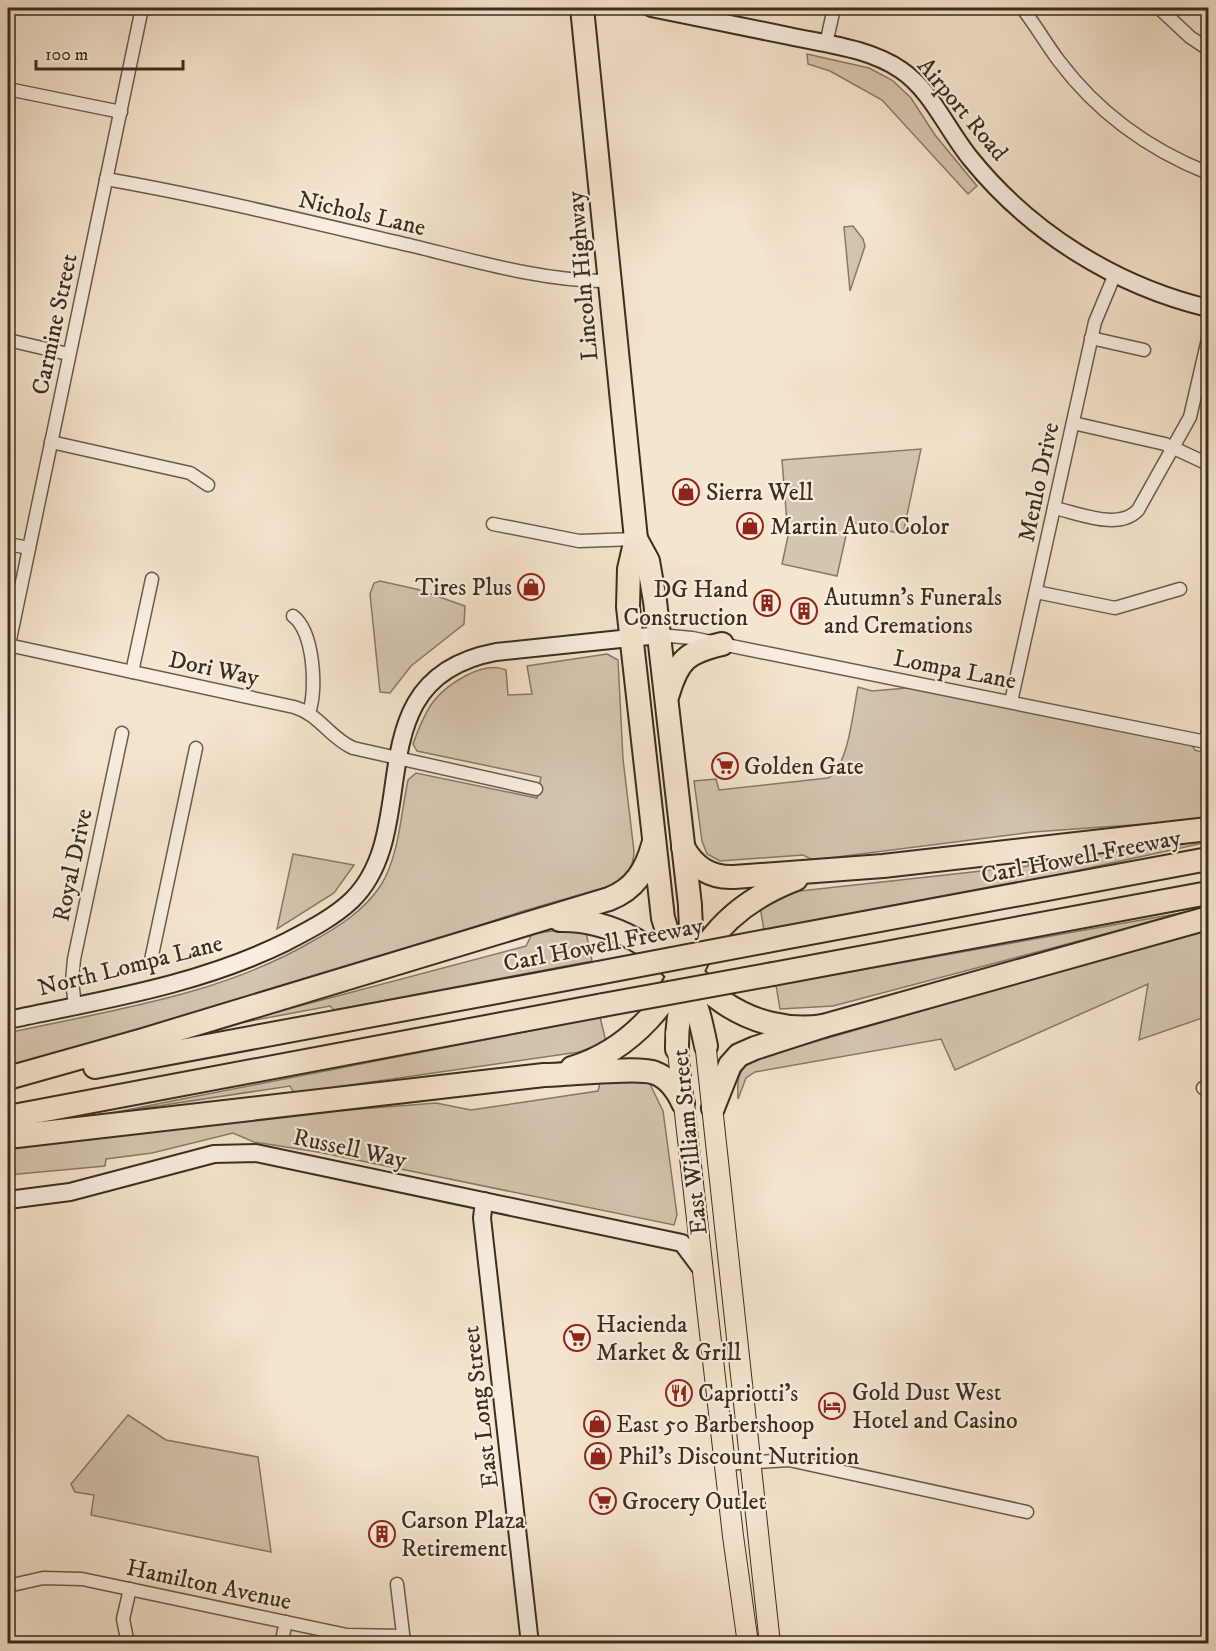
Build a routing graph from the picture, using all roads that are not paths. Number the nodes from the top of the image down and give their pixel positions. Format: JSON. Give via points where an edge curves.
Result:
{"nodes":[{"id":1,"x":142,"y":8,"type":"edge"},
{"id":2,"x":582,"y":8,"type":"edge"},
{"id":3,"x":651,"y":8,"type":"edge"},
{"id":4,"x":834,"y":8,"type":"edge"},
{"id":5,"x":1022,"y":8,"type":"edge"},
{"id":6,"x":1160,"y":8,"type":"edge"},
{"id":7,"x":826,"y":44,"type":"junction"},
{"id":8,"x":1209,"y":49,"type":"edge"},
{"id":9,"x":8,"y":89,"type":"edge"},
{"id":10,"x":121,"y":112,"type":"junction"},
{"id":11,"x":1209,"y":173,"type":"edge"},
{"id":12,"x":106,"y":179,"type":"junction"},
{"id":13,"x":1115,"y":274,"type":"junction"},
{"id":14,"x":609,"y":281,"type":"junction"},
{"id":15,"x":1209,"y":308,"type":"edge"},
{"id":16,"x":1091,"y":338,"type":"junction"},
{"id":17,"x":1209,"y":339,"type":"edge"},
{"id":18,"x":8,"y":340,"type":"edge"},
{"id":19,"x":1144,"y":350,"type":"dead end"},
{"id":20,"x":68,"y":354,"type":"junction"},
{"id":21,"x":1073,"y":423,"type":"junction"},
{"id":22,"x":51,"y":442,"type":"junction"},
{"id":23,"x":1173,"y":447,"type":"junction"},
{"id":24,"x":1209,"y":464,"type":"edge"},
{"id":25,"x":208,"y":485,"type":"dead end"},
{"id":26,"x":1054,"y":508,"type":"junction"},
{"id":27,"x":493,"y":524,"type":"dead end"},
{"id":28,"x":636,"y":538,"type":"junction"},
{"id":29,"x":8,"y":544,"type":"edge"},
{"id":30,"x":29,"y":549,"type":"junction"},
{"id":31,"x":152,"y":579,"type":"dead end"},
{"id":32,"x":1180,"y":589,"type":"dead end"},
{"id":33,"x":1036,"y":592,"type":"junction"},
{"id":34,"x":293,"y":616,"type":"dead end"},
{"id":35,"x":659,"y":636,"type":"junction"},
{"id":36,"x":631,"y":637,"type":"junction"},
{"id":37,"x":722,"y":644,"type":"junction"},
{"id":38,"x":8,"y":646,"type":"edge"},
{"id":39,"x":132,"y":672,"type":"junction"},
{"id":40,"x":667,"y":698,"type":"junction"},
{"id":41,"x":1011,"y":702,"type":"junction"},
{"id":42,"x":309,"y":712,"type":"junction"},
{"id":43,"x":122,"y":733,"type":"dead end"},
{"id":44,"x":670,"y":733,"type":"junction"},
{"id":45,"x":1208,"y":737,"type":"edge"},
{"id":46,"x":195,"y":748,"type":"dead end"},
{"id":47,"x":398,"y":759,"type":"junction"},
{"id":48,"x":536,"y":789,"type":"dead end"},
{"id":49,"x":1209,"y":829,"type":"edge"},
{"id":50,"x":654,"y":840,"type":"junction"},
{"id":51,"x":683,"y":847,"type":"junction"},
{"id":52,"x":1209,"y":859,"type":"edge"},
{"id":53,"x":817,"y":872,"type":"junction"},
{"id":54,"x":1209,"y":893,"type":"edge"},
{"id":55,"x":1209,"y":918,"type":"edge"},
{"id":56,"x":523,"y":927,"type":"junction"},
{"id":57,"x":151,"y":960,"type":"dead end"},
{"id":58,"x":684,"y":974,"type":"junction"},
{"id":59,"x":75,"y":1006,"type":"junction"},
{"id":60,"x":8,"y":1020,"type":"edge"},
{"id":61,"x":823,"y":1026,"type":"junction"},
{"id":62,"x":706,"y":1046,"type":"joint"},
{"id":63,"x":677,"y":1049,"type":"joint"},
{"id":64,"x":544,"y":1075,"type":"junction"},
{"id":65,"x":8,"y":1078,"type":"edge"},
{"id":66,"x":8,"y":1083,"type":"edge"},
{"id":67,"x":683,"y":1102,"type":"junction"},
{"id":68,"x":713,"y":1108,"type":"junction"},
{"id":69,"x":8,"y":1117,"type":"edge"},
{"id":70,"x":8,"y":1137,"type":"edge"},
{"id":71,"x":8,"y":1200,"type":"edge"},
{"id":72,"x":484,"y":1201,"type":"junction"},
{"id":73,"x":697,"y":1219,"type":"junction"},
{"id":74,"x":682,"y":1243,"type":"junction"},
{"id":75,"x":703,"y":1271,"type":"junction"},
{"id":76,"x":750,"y":1461,"type":"junction"},
{"id":77,"x":725,"y":1464,"type":"junction"},
{"id":78,"x":1027,"y":1512,"type":"dead end"},
{"id":79,"x":397,"y":1584,"type":"dead end"},
{"id":80,"x":8,"y":1586,"type":"edge"},
{"id":81,"x":129,"y":1589,"type":"junction"},
{"id":82,"x":286,"y":1622,"type":"junction"},
{"id":83,"x":8,"y":1636,"type":"edge"},
{"id":84,"x":403,"y":1640,"type":"edge"},
{"id":85,"x":10,"y":1644,"type":"edge"},
{"id":86,"x":128,"y":1644,"type":"edge"},
{"id":87,"x":281,"y":1644,"type":"edge"},
{"id":88,"x":530,"y":1644,"type":"edge"},
{"id":89,"x":748,"y":1644,"type":"edge"},
{"id":90,"x":770,"y":1644,"type":"edge"}],
"edges":[{"from":1,"to":10,"type":"street","name":"Carmine Street"},
{"from":2,"to":14,"type":"highway","name":"Lincoln Highway"},
{"from":3,"to":7,"type":"street","name":"Airport Road"},
{"from":4,"to":7,"type":"street"},
{"from":5,"to":11,"type":"street","via":[[1063,66],[1106,113],[1155,148]]},
{"from":6,"to":8,"type":"street"},
{"from":7,"to":13,"type":"street","name":"Airport Road","via":[[876,57],[910,77],[971,159],[1017,207],[1056,239]]},
{"from":9,"to":10,"type":"street"},
{"from":10,"to":12,"type":"street","name":"Carmine Street"},
{"from":12,"to":14,"type":"street","name":"Nichols Lane","via":[[210,197],[562,278]]},
{"from":12,"to":20,"type":"street","name":"Carmine Street"},
{"from":13,"to":15,"type":"street","name":"Airport Road","via":[[1169,298]]},
{"from":13,"to":16,"type":"street","name":"Menlo Drive"},
{"from":14,"to":28,"type":"highway","name":"Lincoln Highway"},
{"from":16,"to":19,"type":"street"},
{"from":16,"to":21,"type":"street","name":"Menlo Drive"},
{"from":17,"to":23,"type":"street","via":[[1192,410]]},
{"from":18,"to":20,"type":"street"},
{"from":20,"to":22,"type":"street","name":"Carmine Street"},
{"from":21,"to":23,"type":"street"},
{"from":21,"to":26,"type":"street","name":"Menlo Drive"},
{"from":22,"to":25,"type":"street","via":[[190,473]]},
{"from":22,"to":30,"type":"street","name":"Carmine Street"},
{"from":23,"to":24,"type":"street"},
{"from":23,"to":26,"type":"street","via":[[1140,507],[1129,517],[1111,520]]},
{"from":26,"to":33,"type":"street","name":"Menlo Drive"},
{"from":27,"to":28,"type":"street","via":[[579,541]]},
{"from":28,"to":35,"type":"highway","name":"Lincoln Highway","via":[[649,566]]},
{"from":28,"to":36,"type":"highway","name":"Lincoln Highway","via":[[628,579]]},
{"from":29,"to":30,"type":"street"},
{"from":30,"to":38,"type":"street","name":"Carmine Street"},
{"from":31,"to":39,"type":"street"},
{"from":32,"to":33,"type":"street","via":[[1115,608]]},
{"from":33,"to":41,"type":"street","name":"Menlo Drive"},
{"from":34,"to":42,"type":"street","via":[[304,627],[308,639],[313,685]]},
{"from":35,"to":36,"type":"street","name":"North Lompa Lane"},
{"from":35,"to":37,"type":"street","name":"Lompa Lane"},
{"from":35,"to":40,"type":"highway"},
{"from":36,"to":44,"type":"highway","via":[[645,644],[652,703]]},
{"from":36,"to":47,"type":"street","name":"North Lompa Lane","via":[[496,652],[453,667],[429,685],[416,702]]},
{"from":36,"to":50,"type":"highway"},
{"from":37,"to":40,"type":"highway","via":[[696,651],[683,660]]},
{"from":37,"to":41,"type":"street","name":"Lompa Lane"},
{"from":38,"to":39,"type":"street","name":"Dori Way"},
{"from":39,"to":42,"type":"street","name":"Dori Way"},
{"from":40,"to":44,"type":"highway"},
{"from":41,"to":45,"type":"street","name":"Lompa Lane"},
{"from":42,"to":47,"type":"street","name":"Dori Way","via":[[347,746]]},
{"from":43,"to":59,"type":"street","name":"Royal Drive","via":[[73,966]]},
{"from":44,"to":51,"type":"highway"},
{"from":46,"to":57,"type":"street"},
{"from":47,"to":48,"type":"street","name":"Dori Way"},
{"from":47,"to":59,"type":"street","name":"North Lompa Lane","via":[[374,868],[358,894],[337,913],[281,944],[210,973]]},
{"from":49,"to":53,"type":"highway"},
{"from":50,"to":56,"type":"highway","via":[[641,874],[626,891]]},
{"from":50,"to":58,"type":"highway","via":[[662,909]]},
{"from":51,"to":53,"type":"highway","via":[[696,864],[717,876]]},
{"from":51,"to":58,"type":"highway","via":[[690,905]]},
{"from":52,"to":66,"type":"highway","name":"Carl Howell Freeway","bridge":true},
{"from":53,"to":58,"type":"highway","via":[[747,903],[718,930]]},
{"from":54,"to":69,"type":"highway","bridge":true},
{"from":55,"to":61,"type":"highway"},
{"from":56,"to":58,"type":"highway","via":[[557,920],[600,925],[630,938]]},
{"from":56,"to":65,"type":"highway"},
{"from":58,"to":61,"type":"highway","via":[[756,1020],[789,1027]]},
{"from":58,"to":62,"type":"highway"},
{"from":58,"to":63,"type":"highway"},
{"from":58,"to":64,"type":"highway","via":[[644,1023],[613,1050],[580,1066]]},
{"from":59,"to":60,"type":"street","name":"North Lompa Lane"},
{"from":61,"to":68,"type":"highway","via":[[739,1055],[724,1077]]},
{"from":62,"to":68,"type":"main road","name":"East William Street"},
{"from":63,"to":67,"type":"main road","name":"East William Street"},
{"from":64,"to":67,"type":"highway","via":[[648,1071],[668,1080]]},
{"from":64,"to":70,"type":"highway"},
{"from":67,"to":73,"type":"main road","name":"East William Street"},
{"from":68,"to":76,"type":"main road","name":"East William Street"},
{"from":71,"to":72,"type":"street","name":"Russell Way","via":[[70,1192],[195,1158],[232,1153],[286,1159]]},
{"from":72,"to":74,"type":"street","name":"Russell Way"},
{"from":72,"to":88,"type":"street","name":"East Long Street","via":[[482,1218]]},
{"from":73,"to":74,"type":"street"},
{"from":73,"to":75,"type":"main road","name":"East William Street"},
{"from":74,"to":75,"type":"street"},
{"from":75,"to":77,"type":"main road","name":"East William Street"},
{"from":76,"to":77,"type":"street"},
{"from":76,"to":78,"type":"street","via":[[789,1460]]},
{"from":76,"to":90,"type":"main road","name":"East William Street"},
{"from":77,"to":89,"type":"main road","name":"East William Street"},
{"from":79,"to":84,"type":"street"},
{"from":80,"to":81,"type":"street","name":"Hamilton Avenue","via":[[66,1577]]},
{"from":81,"to":82,"type":"street","name":"Hamilton Avenue"},
{"from":81,"to":86,"type":"street","via":[[123,1619]]},
{"from":82,"to":84,"type":"street","name":"Hamilton Avenue","via":[[347,1635]]},
{"from":82,"to":87,"type":"street"},
{"from":83,"to":85,"type":"street"}]}
